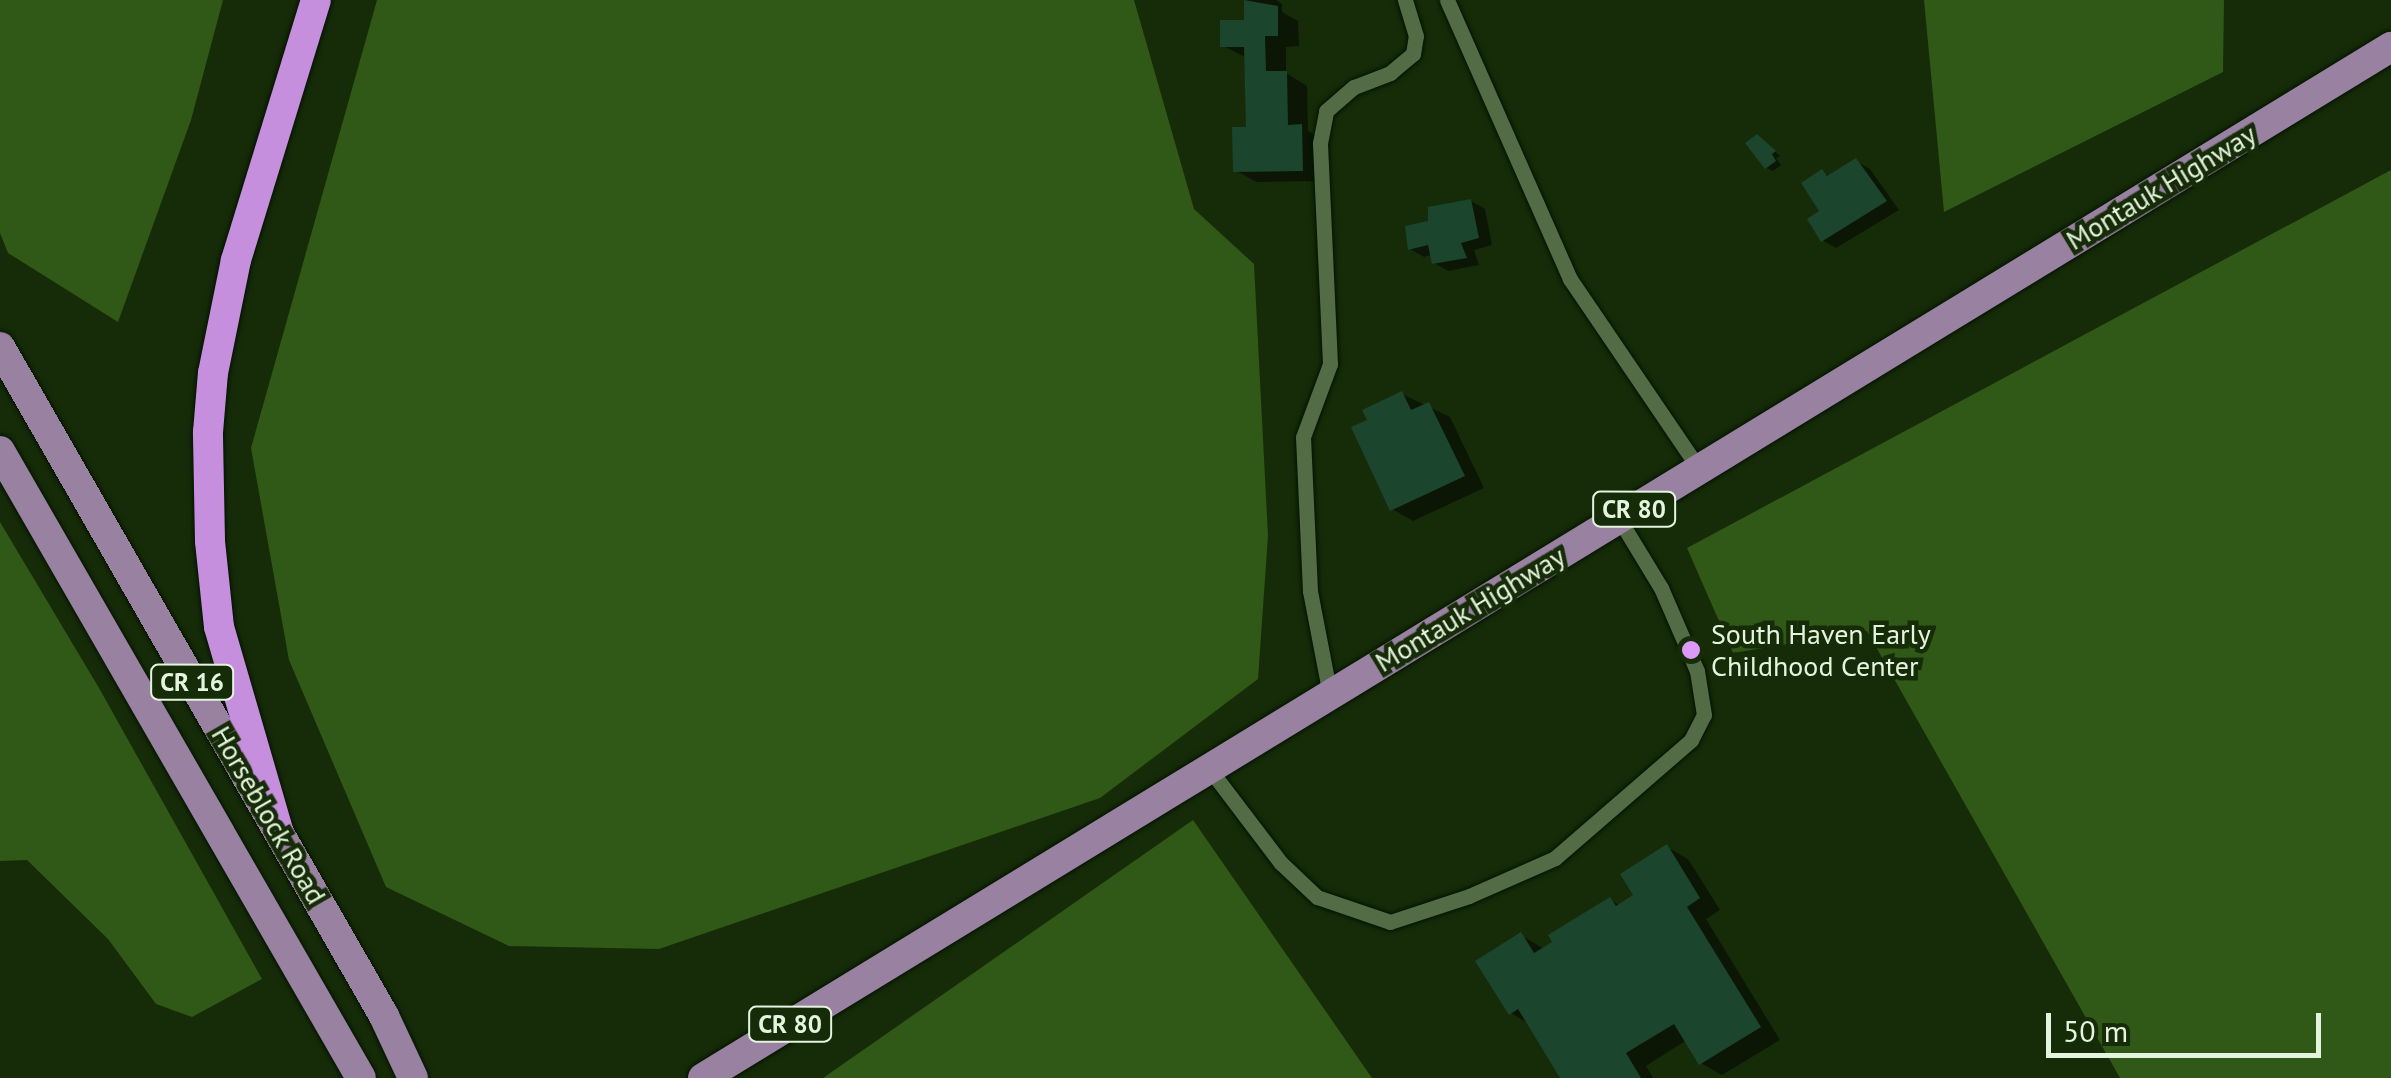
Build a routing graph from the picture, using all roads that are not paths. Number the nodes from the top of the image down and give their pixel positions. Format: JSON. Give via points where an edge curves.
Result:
{"nodes":[{"id":1,"x":316,"y":0,"type":"edge"},
{"id":2,"x":1405,"y":0,"type":"edge"},
{"id":3,"x":1447,"y":0,"type":"edge"},
{"id":4,"x":2391,"y":46,"type":"edge"},
{"id":5,"x":0,"y":347,"type":"edge"},
{"id":6,"x":0,"y":450,"type":"edge"},
{"id":7,"x":1699,"y":469,"type":"junction"},
{"id":8,"x":1618,"y":518,"type":"junction"},
{"id":9,"x":1330,"y":694,"type":"junction"},
{"id":10,"x":1208,"y":767,"type":"junction"},
{"id":11,"x":278,"y":830,"type":"junction"},
{"id":12,"x":384,"y":1016,"type":"junction"},
{"id":13,"x":361,"y":1078,"type":"edge"},
{"id":14,"x":412,"y":1078,"type":"edge"},
{"id":15,"x":427,"y":1078,"type":"edge"},
{"id":16,"x":703,"y":1078,"type":"edge"}],
"edges":[{"from":1,"to":11,"type":"highway","via":[[236,260],[212,373],[208,432],[220,627]]},
{"from":2,"to":9,"type":"lane","via":[[1416,36],[1413,54],[1326,111],[1320,142],[1330,364],[1303,437],[1310,591]]},
{"from":3,"to":7,"type":"lane","via":[[1570,279]]},
{"from":4,"to":7,"type":"main road","name":"Montauk Highway","number":"CR 80"},
{"from":5,"to":11,"type":"main road","name":"Horseblock Road","number":"CR 16"},
{"from":6,"to":13,"type":"main road","name":"Horseblock Road","number":"CR 16"},
{"from":7,"to":8,"type":"main road","name":"Montauk Highway","number":"CR 80"},
{"from":8,"to":9,"type":"main road","name":"Montauk Highway","number":"CR 80"},
{"from":8,"to":10,"type":"lane","via":[[1661,588],[1696,671],[1704,715],[1690,740],[1555,858],[1390,922],[1318,897],[1281,863]]},
{"from":9,"to":10,"type":"main road","name":"Montauk Highway","number":"CR 80"},
{"from":10,"to":16,"type":"main road","name":"Montauk Highway","number":"CR 80"},
{"from":11,"to":12,"type":"main road","name":"Horseblock Road","number":"CR 16"},
{"from":12,"to":14,"type":"main road","name":"Horseblock Road","number":"CR 16"},
{"from":12,"to":15,"type":"main road"}]}
